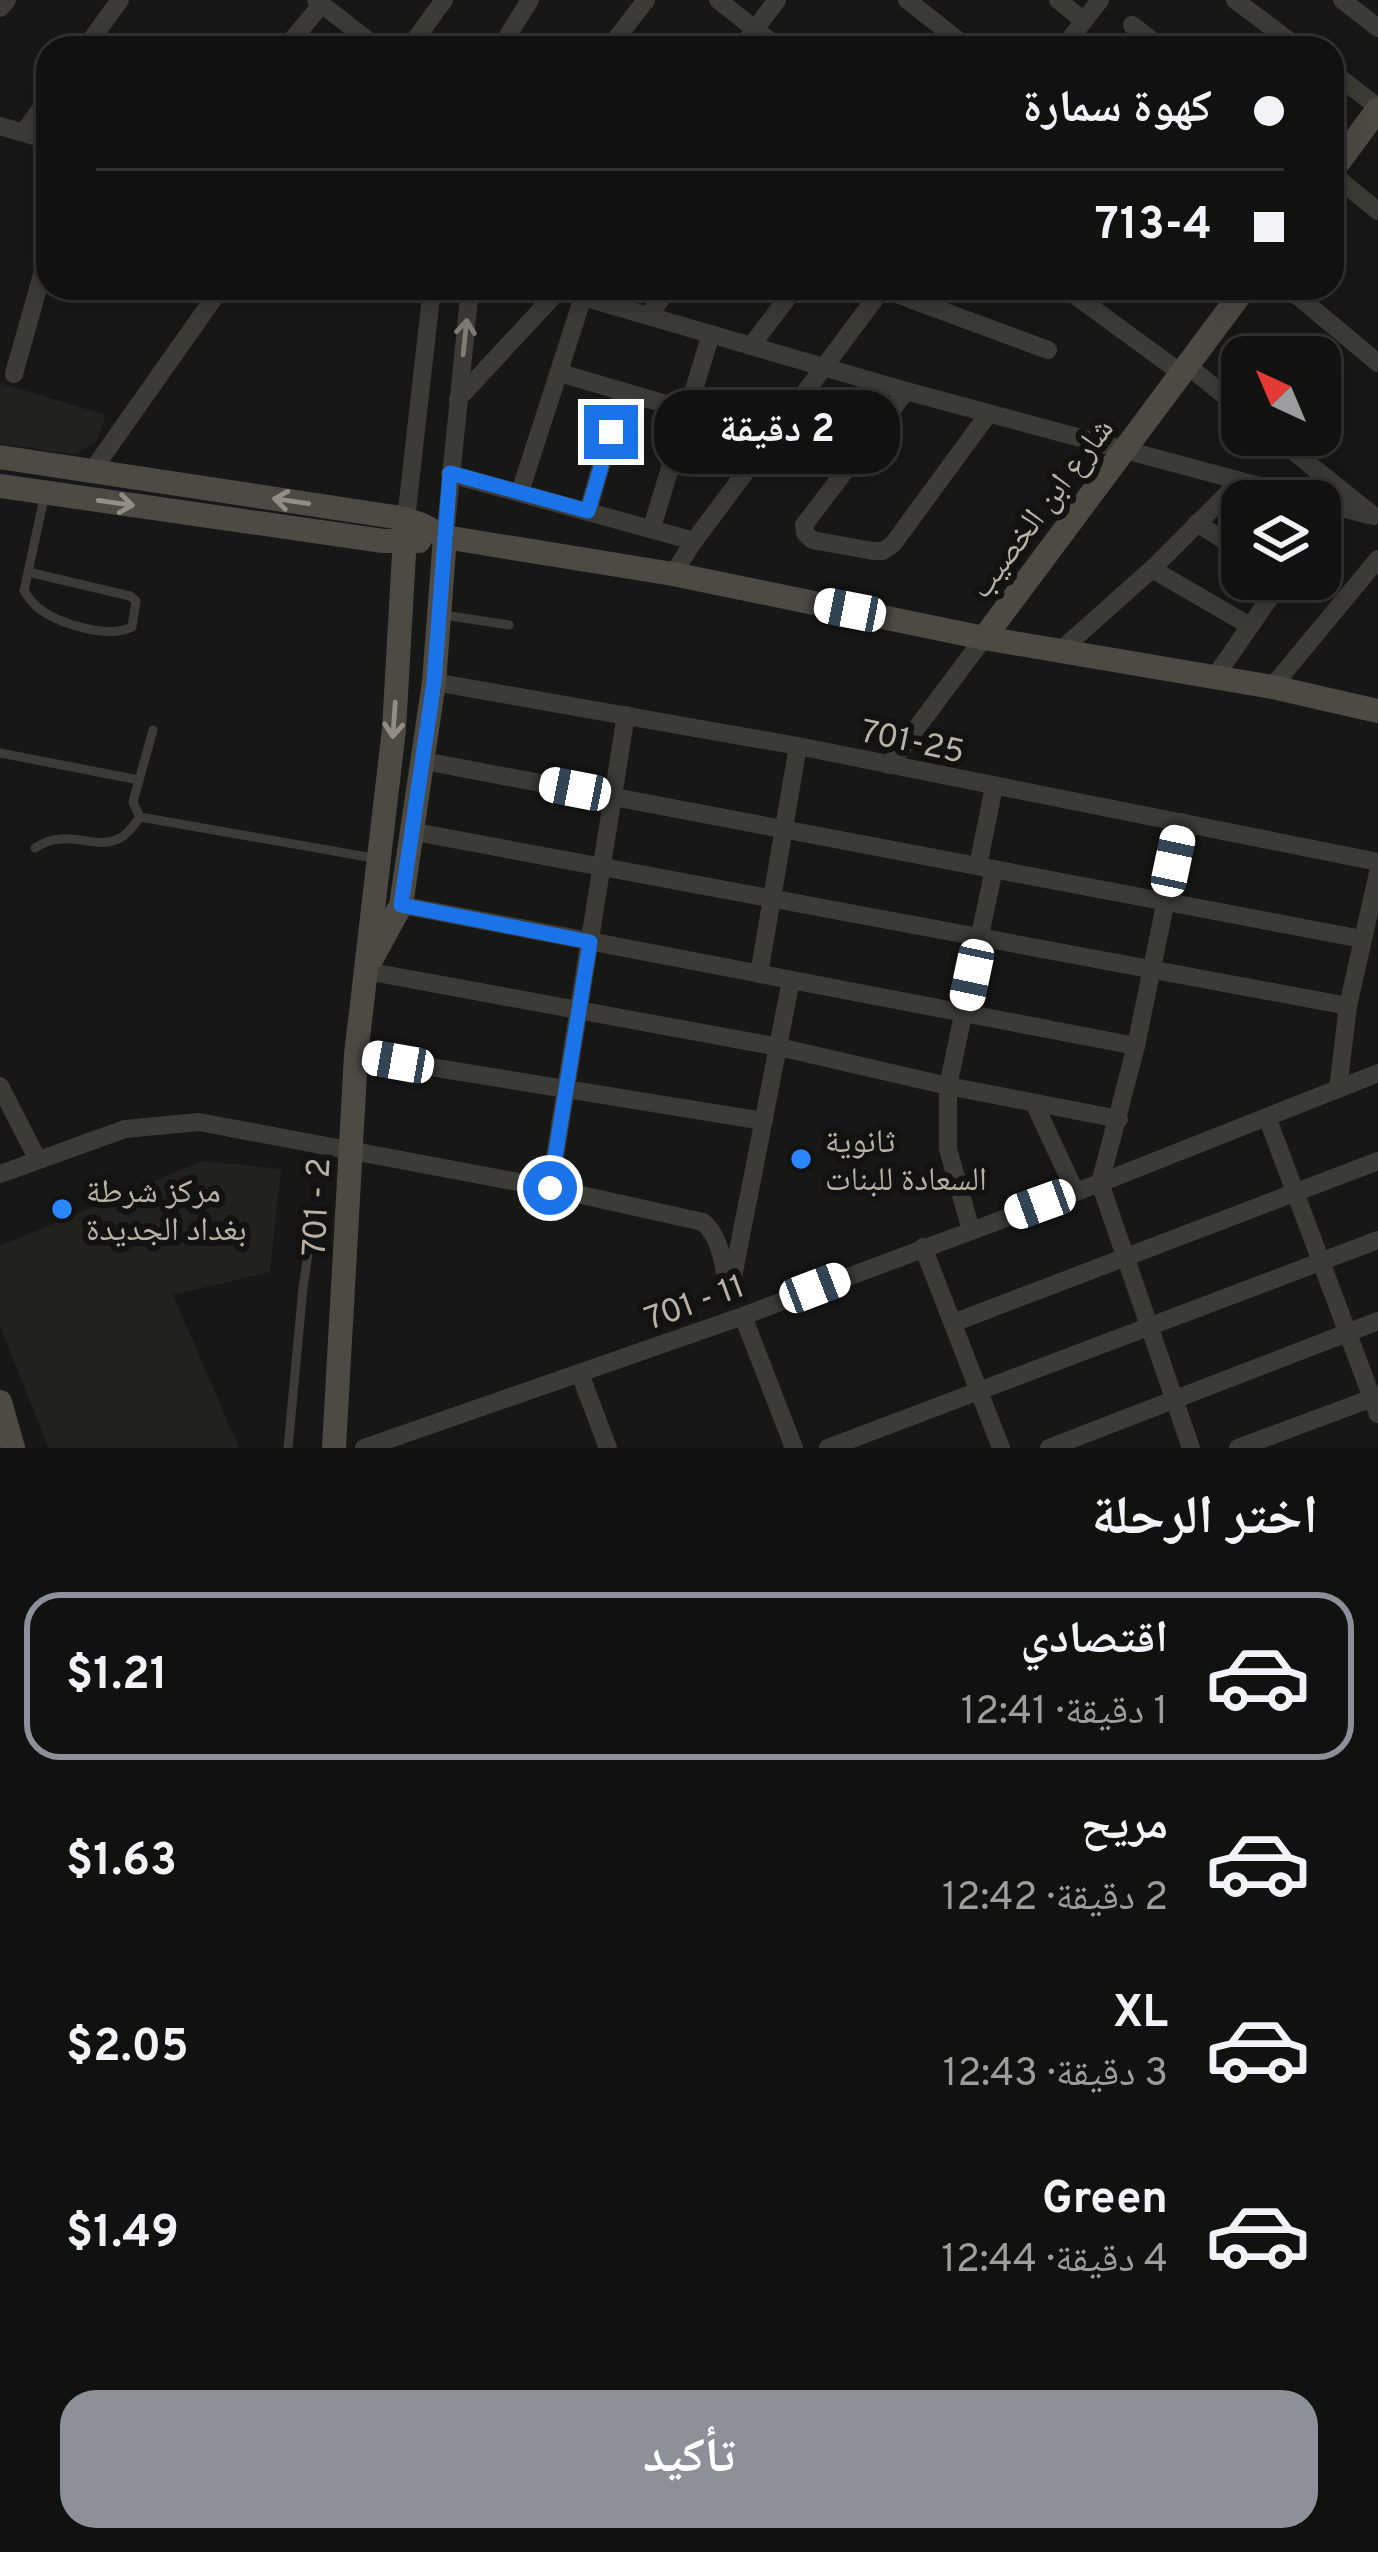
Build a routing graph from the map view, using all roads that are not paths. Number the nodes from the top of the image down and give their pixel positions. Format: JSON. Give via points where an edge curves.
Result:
{"nodes":[{"id":1,"x":7,"y":0,"type":"edge"},
{"id":2,"x":120,"y":0,"type":"edge"},
{"id":3,"x":444,"y":0,"type":"edge"},
{"id":4,"x":530,"y":0,"type":"edge"},
{"id":5,"x":646,"y":0,"type":"edge"},
{"id":6,"x":718,"y":0,"type":"edge"},
{"id":7,"x":777,"y":0,"type":"edge"},
{"id":8,"x":907,"y":0,"type":"edge"},
{"id":9,"x":1058,"y":0,"type":"edge"},
{"id":10,"x":1100,"y":0,"type":"edge"},
{"id":11,"x":1235,"y":0,"type":"edge"},
{"id":12,"x":1342,"y":0,"type":"edge"},
{"id":13,"x":319,"y":2,"type":"edge"},
{"id":14,"x":0,"y":8,"type":"edge"},
{"id":15,"x":1084,"y":21,"type":"junction"},
{"id":16,"x":1132,"y":25,"type":"dead end"},
{"id":17,"x":1378,"y":28,"type":"edge"},
{"id":18,"x":755,"y":29,"type":"junction"},
{"id":19,"x":94,"y":36,"type":"edge"},
{"id":20,"x":294,"y":36,"type":"edge"},
{"id":21,"x":363,"y":36,"type":"edge"},
{"id":22,"x":418,"y":36,"type":"edge"},
{"id":23,"x":508,"y":36,"type":"edge"},
{"id":24,"x":618,"y":36,"type":"edge"},
{"id":25,"x":750,"y":36,"type":"edge"},
{"id":26,"x":764,"y":36,"type":"edge"},
{"id":27,"x":953,"y":36,"type":"edge"},
{"id":28,"x":1073,"y":36,"type":"edge"},
{"id":29,"x":1146,"y":36,"type":"edge"},
{"id":30,"x":1283,"y":36,"type":"edge"},
{"id":31,"x":1344,"y":81,"type":"edge"},
{"id":32,"x":1378,"y":108,"type":"edge"},
{"id":33,"x":36,"y":115,"type":"edge"},
{"id":34,"x":0,"y":126,"type":"edge"},
{"id":35,"x":23,"y":133,"type":"junction"},
{"id":36,"x":36,"y":137,"type":"edge"},
{"id":37,"x":1344,"y":150,"type":"edge"},
{"id":38,"x":1344,"y":171,"type":"edge"},
{"id":39,"x":1378,"y":211,"type":"edge"},
{"id":40,"x":36,"y":296,"type":"edge"},
{"id":41,"x":213,"y":300,"type":"edge"},
{"id":42,"x":430,"y":300,"type":"edge"},
{"id":43,"x":469,"y":300,"type":"edge"},
{"id":44,"x":547,"y":300,"type":"edge"},
{"id":45,"x":583,"y":300,"type":"edge"},
{"id":46,"x":594,"y":300,"type":"edge"},
{"id":47,"x":660,"y":300,"type":"edge"},
{"id":48,"x":786,"y":300,"type":"edge"},
{"id":49,"x":874,"y":300,"type":"edge"},
{"id":50,"x":915,"y":300,"type":"edge"},
{"id":51,"x":1082,"y":300,"type":"edge"},
{"id":52,"x":1236,"y":300,"type":"edge"},
{"id":53,"x":1302,"y":300,"type":"edge"},
{"id":54,"x":647,"y":316,"type":"junction"},
{"id":55,"x":712,"y":334,"type":"junction"},
{"id":56,"x":751,"y":346,"type":"junction"},
{"id":57,"x":1048,"y":350,"type":"dead end"},
{"id":58,"x":1378,"y":363,"type":"edge"},
{"id":59,"x":824,"y":367,"type":"junction"},
{"id":60,"x":1184,"y":369,"type":"junction"},
{"id":61,"x":560,"y":373,"type":"junction"},
{"id":62,"x":14,"y":374,"type":"dead end"},
{"id":63,"x":906,"y":391,"type":"junction"},
{"id":64,"x":622,"y":393,"type":"junction"},
{"id":65,"x":1221,"y":395,"type":"edge"},
{"id":66,"x":458,"y":399,"type":"junction"},
{"id":67,"x":686,"y":410,"type":"junction"},
{"id":68,"x":989,"y":413,"type":"junction"},
{"id":69,"x":1125,"y":449,"type":"junction"},
{"id":70,"x":1299,"y":456,"type":"edge"},
{"id":71,"x":0,"y":457,"type":"edge"},
{"id":72,"x":92,"y":471,"type":"junction"},
{"id":73,"x":450,"y":473,"type":"junction"},
{"id":74,"x":1232,"y":480,"type":"edge"},
{"id":75,"x":0,"y":486,"type":"edge"},
{"id":76,"x":520,"y":492,"type":"junction"},
{"id":77,"x":45,"y":493,"type":"junction"},
{"id":78,"x":1221,"y":500,"type":"edge"},
{"id":79,"x":1341,"y":508,"type":"edge"},
{"id":80,"x":588,"y":511,"type":"junction"},
{"id":81,"x":1376,"y":517,"type":"edge"},
{"id":82,"x":1197,"y":523,"type":"junction"},
{"id":83,"x":652,"y":527,"type":"junction"},
{"id":84,"x":406,"y":531,"type":"junction"},
{"id":85,"x":445,"y":537,"type":"junction"},
{"id":86,"x":1221,"y":538,"type":"edge"},
{"id":87,"x":694,"y":541,"type":"junction"},
{"id":88,"x":1378,"y":560,"type":"edge"},
{"id":89,"x":1151,"y":569,"type":"junction"},
{"id":90,"x":28,"y":572,"type":"junction"},
{"id":91,"x":673,"y":574,"type":"junction"},
{"id":92,"x":1268,"y":600,"type":"edge"},
{"id":93,"x":439,"y":614,"type":"junction"},
{"id":94,"x":509,"y":625,"type":"dead end"},
{"id":95,"x":1250,"y":626,"type":"junction"},
{"id":96,"x":983,"y":638,"type":"junction"},
{"id":97,"x":1061,"y":650,"type":"junction"},
{"id":98,"x":397,"y":676,"type":"junction"},
{"id":99,"x":1214,"y":678,"type":"junction"},
{"id":100,"x":434,"y":682,"type":"junction"},
{"id":101,"x":1272,"y":688,"type":"junction"},
{"id":102,"x":1378,"y":711,"type":"edge"},
{"id":103,"x":626,"y":715,"type":"junction"},
{"id":104,"x":153,"y":730,"type":"dead end"},
{"id":105,"x":798,"y":746,"type":"junction"},
{"id":106,"x":0,"y":753,"type":"edge"},
{"id":107,"x":424,"y":760,"type":"junction"},
{"id":108,"x":889,"y":765,"type":"junction"},
{"id":109,"x":139,"y":780,"type":"junction"},
{"id":110,"x":994,"y":787,"type":"junction"},
{"id":111,"x":613,"y":796,"type":"junction"},
{"id":112,"x":140,"y":817,"type":"junction"},
{"id":113,"x":1182,"y":822,"type":"junction"},
{"id":114,"x":784,"y":829,"type":"junction"},
{"id":115,"x":410,"y":831,"type":"junction"},
{"id":116,"x":34,"y":848,"type":"dead end"},
{"id":117,"x":379,"y":859,"type":"junction"},
{"id":118,"x":1378,"y":862,"type":"edge"},
{"id":119,"x":602,"y":867,"type":"junction"},
{"id":120,"x":986,"y":867,"type":"junction"},
{"id":121,"x":1378,"y":873,"type":"edge"},
{"id":122,"x":772,"y":899,"type":"junction"},
{"id":123,"x":1164,"y":901,"type":"junction"},
{"id":124,"x":401,"y":905,"type":"junction"},
{"id":125,"x":980,"y":937,"type":"junction"},
{"id":126,"x":1362,"y":939,"type":"junction"},
{"id":127,"x":590,"y":942,"type":"junction"},
{"id":128,"x":365,"y":970,"type":"junction"},
{"id":129,"x":1153,"y":970,"type":"junction"},
{"id":130,"x":759,"y":974,"type":"junction"},
{"id":131,"x":791,"y":980,"type":"junction"},
{"id":132,"x":1348,"y":1006,"type":"junction"},
{"id":133,"x":578,"y":1012,"type":"junction"},
{"id":134,"x":964,"y":1013,"type":"junction"},
{"id":135,"x":1136,"y":1046,"type":"junction"},
{"id":136,"x":778,"y":1047,"type":"junction"},
{"id":137,"x":356,"y":1054,"type":"junction"},
{"id":138,"x":1378,"y":1073,"type":"edge"},
{"id":139,"x":0,"y":1086,"type":"edge"},
{"id":140,"x":948,"y":1086,"type":"junction"},
{"id":141,"x":1338,"y":1089,"type":"junction"},
{"id":142,"x":566,"y":1090,"type":"junction"},
{"id":143,"x":1034,"y":1103,"type":"junction"},
{"id":144,"x":1267,"y":1117,"type":"junction"},
{"id":145,"x":1119,"y":1119,"type":"junction"},
{"id":146,"x":764,"y":1121,"type":"junction"},
{"id":147,"x":351,"y":1152,"type":"junction"},
{"id":148,"x":38,"y":1160,"type":"junction"},
{"id":149,"x":1378,"y":1161,"type":"edge"},
{"id":150,"x":0,"y":1174,"type":"edge"},
{"id":151,"x":1100,"y":1183,"type":"junction"},
{"id":152,"x":550,"y":1188,"type":"junction"},
{"id":153,"x":1076,"y":1192,"type":"junction"},
{"id":154,"x":1295,"y":1192,"type":"junction"},
{"id":155,"x":314,"y":1213,"type":"dead end"},
{"id":156,"x":970,"y":1230,"type":"junction"},
{"id":157,"x":1378,"y":1240,"type":"edge"},
{"id":158,"x":923,"y":1247,"type":"junction"},
{"id":159,"x":1126,"y":1257,"type":"junction"},
{"id":160,"x":1321,"y":1262,"type":"junction"},
{"id":161,"x":730,"y":1293,"type":"junction"},
{"id":162,"x":743,"y":1316,"type":"junction"},
{"id":163,"x":1378,"y":1321,"type":"edge"},
{"id":164,"x":722,"y":1323,"type":"junction"},
{"id":165,"x":952,"y":1323,"type":"junction"},
{"id":166,"x":1149,"y":1327,"type":"junction"},
{"id":167,"x":1348,"y":1333,"type":"junction"},
{"id":168,"x":580,"y":1374,"type":"junction"},
{"id":169,"x":979,"y":1392,"type":"junction"},
{"id":170,"x":1174,"y":1400,"type":"junction"},
{"id":171,"x":0,"y":1402,"type":"edge"},
{"id":172,"x":1376,"y":1403,"type":"edge"},
{"id":173,"x":13,"y":1448,"type":"edge"},
{"id":174,"x":288,"y":1448,"type":"edge"},
{"id":175,"x":334,"y":1448,"type":"edge"},
{"id":176,"x":364,"y":1448,"type":"edge"},
{"id":177,"x":608,"y":1448,"type":"edge"},
{"id":178,"x":794,"y":1448,"type":"edge"},
{"id":179,"x":828,"y":1448,"type":"edge"},
{"id":180,"x":1001,"y":1448,"type":"edge"},
{"id":181,"x":1049,"y":1448,"type":"edge"},
{"id":182,"x":1191,"y":1448,"type":"edge"},
{"id":183,"x":1238,"y":1448,"type":"edge"}],
"edges":[{"from":1,"to":14,"type":"street"},
{"from":2,"to":19,"type":"street"},
{"from":3,"to":22,"type":"street"},
{"from":4,"to":23,"type":"street"},
{"from":5,"to":24,"type":"street"},
{"from":6,"to":18,"type":"street"},
{"from":7,"to":18,"type":"street"},
{"from":8,"to":27,"type":"street"},
{"from":9,"to":15,"type":"street"},
{"from":10,"to":15,"type":"street"},
{"from":11,"to":30,"type":"street"},
{"from":12,"to":17,"type":"street"},
{"from":13,"to":20,"type":"street"},
{"from":13,"to":21,"type":"street"},
{"from":15,"to":28,"type":"street"},
{"from":16,"to":29,"type":"street"},
{"from":18,"to":25,"type":"street"},
{"from":18,"to":26,"type":"street"},
{"from":31,"to":32,"type":"street"},
{"from":32,"to":37,"type":"street"},
{"from":33,"to":35,"type":"street"},
{"from":34,"to":35,"type":"street"},
{"from":35,"to":36,"type":"street"},
{"from":38,"to":39,"type":"street"},
{"from":40,"to":62,"type":"street"},
{"from":41,"to":72,"type":"street"},
{"from":42,"to":84,"type":"street"},
{"from":66,"to":43,"type":"street","one_way":true},
{"from":44,"to":66,"type":"street"},
{"from":45,"to":61,"type":"street"},
{"from":46,"to":54,"type":"street"},
{"from":47,"to":54,"type":"street"},
{"from":48,"to":56,"type":"street"},
{"from":49,"to":59,"type":"street"},
{"from":50,"to":57,"type":"street"},
{"from":51,"to":60,"type":"street"},
{"from":52,"to":60,"type":"street","name":"شارع ابن الخصيب"},
{"from":53,"to":58,"type":"street"},
{"from":54,"to":55,"type":"street"},
{"from":55,"to":56,"type":"street"},
{"from":55,"to":67,"type":"street"},
{"from":56,"to":59,"type":"street"},
{"from":59,"to":63,"type":"street"},
{"from":59,"to":87,"type":"street"},
{"from":60,"to":65,"type":"street"},
{"from":60,"to":69,"type":"street","name":"شارع ابن الخصيب"},
{"from":61,"to":64,"type":"street"},
{"from":61,"to":76,"type":"street"},
{"from":63,"to":68,"type":"street"},
{"from":63,"to":68,"type":"street","via":[[804,525],[812,540],[874,551],[893,544]]},
{"from":64,"to":67,"type":"street"},
{"from":64,"to":80,"type":"street"},
{"from":66,"to":73,"type":"street"},
{"from":67,"to":83,"type":"street"},
{"from":68,"to":69,"type":"street"},
{"from":69,"to":74,"type":"street"},
{"from":69,"to":96,"type":"street","name":"شارع ابن الخصيب"},
{"from":70,"to":81,"type":"street"},
{"from":71,"to":72,"type":"street"},
{"from":84,"to":72,"type":"street","one_way":true},
{"from":73,"to":76,"type":"street"},
{"from":73,"to":85,"type":"street"},
{"from":75,"to":77,"type":"street"},
{"from":76,"to":80,"type":"street"},
{"from":77,"to":84,"type":"street","one_way":true,"via":[[383,541]]},
{"from":77,"to":90,"type":"lane"},
{"from":78,"to":82,"type":"street"},
{"from":79,"to":81,"type":"street"},
{"from":80,"to":83,"type":"street"},
{"from":82,"to":86,"type":"street"},
{"from":82,"to":89,"type":"street"},
{"from":83,"to":87,"type":"street"},
{"from":84,"to":85,"type":"street"},
{"from":84,"to":98,"type":"street","name":"701 - 2"},
{"from":85,"to":91,"type":"street"},
{"from":85,"to":93,"type":"street"},
{"from":87,"to":91,"type":"street"},
{"from":88,"to":101,"type":"street"},
{"from":89,"to":95,"type":"street"},
{"from":89,"to":97,"type":"street"},
{"from":90,"to":90,"type":"lane","via":[[24,592],[39,609],[75,626],[119,634],[132,627],[130,596]]},
{"from":91,"to":96,"type":"street"},
{"from":92,"to":95,"type":"street"},
{"from":93,"to":94,"type":"lane"},
{"from":93,"to":100,"type":"street"},
{"from":95,"to":99,"type":"street"},
{"from":96,"to":97,"type":"street"},
{"from":96,"to":108,"type":"street","name":"شارع ابن الخصيب"},
{"from":97,"to":99,"type":"street"},
{"from":98,"to":100,"type":"street"},
{"from":98,"to":117,"type":"street","name":"701 - 2","one_way":true},
{"from":99,"to":101,"type":"street"},
{"from":100,"to":103,"type":"street","name":"701-25"},
{"from":100,"to":107,"type":"street"},
{"from":101,"to":102,"type":"street"},
{"from":103,"to":105,"type":"street","name":"701-25"},
{"from":103,"to":111,"type":"street"},
{"from":104,"to":109,"type":"lane"},
{"from":105,"to":108,"type":"street","name":"701-25"},
{"from":105,"to":114,"type":"street"},
{"from":106,"to":109,"type":"lane"},
{"from":107,"to":111,"type":"street"},
{"from":107,"to":115,"type":"street"},
{"from":108,"to":110,"type":"street","name":"701-25"},
{"from":109,"to":112,"type":"lane","via":[[133,802]]},
{"from":110,"to":113,"type":"street","name":"701-25"},
{"from":110,"to":120,"type":"street"},
{"from":111,"to":114,"type":"street"},
{"from":111,"to":119,"type":"street"},
{"from":112,"to":116,"type":"lane","via":[[122,838],[61,837]]},
{"from":112,"to":117,"type":"lane"},
{"from":113,"to":118,"type":"street","name":"701-25"},
{"from":113,"to":123,"type":"street"},
{"from":114,"to":120,"type":"street"},
{"from":114,"to":122,"type":"street"},
{"from":115,"to":119,"type":"street"},
{"from":115,"to":124,"type":"street"},
{"from":117,"to":128,"type":"street","name":"701 - 2"},
{"from":119,"to":122,"type":"street"},
{"from":119,"to":127,"type":"street"},
{"from":120,"to":123,"type":"street"},
{"from":120,"to":125,"type":"street"},
{"from":121,"to":126,"type":"street"},
{"from":122,"to":125,"type":"street"},
{"from":122,"to":130,"type":"street"},
{"from":123,"to":126,"type":"street"},
{"from":123,"to":129,"type":"street"},
{"from":124,"to":127,"type":"street"},
{"from":124,"to":128,"type":"street"},
{"from":125,"to":129,"type":"street"},
{"from":125,"to":134,"type":"street"},
{"from":126,"to":132,"type":"street"},
{"from":127,"to":130,"type":"street"},
{"from":127,"to":133,"type":"street"},
{"from":128,"to":133,"type":"street"},
{"from":128,"to":137,"type":"street","name":"701 - 2"},
{"from":129,"to":132,"type":"street"},
{"from":129,"to":135,"type":"street"},
{"from":130,"to":131,"type":"street"},
{"from":131,"to":134,"type":"street"},
{"from":131,"to":136,"type":"street"},
{"from":132,"to":141,"type":"street"},
{"from":133,"to":136,"type":"street"},
{"from":133,"to":142,"type":"street"},
{"from":134,"to":135,"type":"street"},
{"from":134,"to":140,"type":"street"},
{"from":135,"to":145,"type":"street"},
{"from":136,"to":140,"type":"street"},
{"from":136,"to":146,"type":"street"},
{"from":137,"to":142,"type":"street"},
{"from":137,"to":147,"type":"street","name":"701 - 2"},
{"from":138,"to":141,"type":"street","name":"701 - 11"},
{"from":139,"to":148,"type":"street"},
{"from":140,"to":143,"type":"street"},
{"from":140,"to":156,"type":"street","via":[[948,1149]]},
{"from":141,"to":144,"type":"street","name":"701 - 11"},
{"from":142,"to":146,"type":"street"},
{"from":142,"to":152,"type":"street"},
{"from":143,"to":145,"type":"street"},
{"from":143,"to":153,"type":"street"},
{"from":144,"to":151,"type":"street","name":"701 - 11"},
{"from":144,"to":154,"type":"street"},
{"from":145,"to":151,"type":"street"},
{"from":146,"to":161,"type":"street"},
{"from":147,"to":148,"type":"street","via":[[199,1122],[125,1129]]},
{"from":147,"to":152,"type":"street"},
{"from":147,"to":175,"type":"street","name":"701 - 2"},
{"from":148,"to":150,"type":"street"},
{"from":149,"to":154,"type":"street"},
{"from":151,"to":153,"type":"street","name":"701 - 11"},
{"from":151,"to":159,"type":"street"},
{"from":152,"to":161,"type":"street","via":[[703,1222],[716,1239]]},
{"from":153,"to":156,"type":"street","name":"701 - 11"},
{"from":154,"to":159,"type":"street"},
{"from":154,"to":160,"type":"street"},
{"from":155,"to":174,"type":"lane"},
{"from":156,"to":158,"type":"street","name":"701 - 11"},
{"from":157,"to":160,"type":"street"},
{"from":158,"to":162,"type":"street","name":"701 - 11"},
{"from":158,"to":165,"type":"street"},
{"from":159,"to":165,"type":"street"},
{"from":159,"to":166,"type":"street"},
{"from":160,"to":166,"type":"street"},
{"from":160,"to":167,"type":"street"},
{"from":161,"to":164,"type":"street"},
{"from":162,"to":164,"type":"street","name":"701 - 11"},
{"from":162,"to":178,"type":"street"},
{"from":163,"to":167,"type":"street"},
{"from":164,"to":168,"type":"street","name":"701 - 11"},
{"from":165,"to":169,"type":"street"},
{"from":166,"to":169,"type":"street"},
{"from":166,"to":170,"type":"street"},
{"from":167,"to":170,"type":"street"},
{"from":167,"to":172,"type":"street"},
{"from":168,"to":176,"type":"street","name":"701 - 11"},
{"from":168,"to":177,"type":"street"},
{"from":169,"to":179,"type":"street"},
{"from":169,"to":180,"type":"street"},
{"from":170,"to":181,"type":"street"},
{"from":170,"to":182,"type":"street"},
{"from":171,"to":173,"type":"street"},
{"from":172,"to":183,"type":"street"}]}
